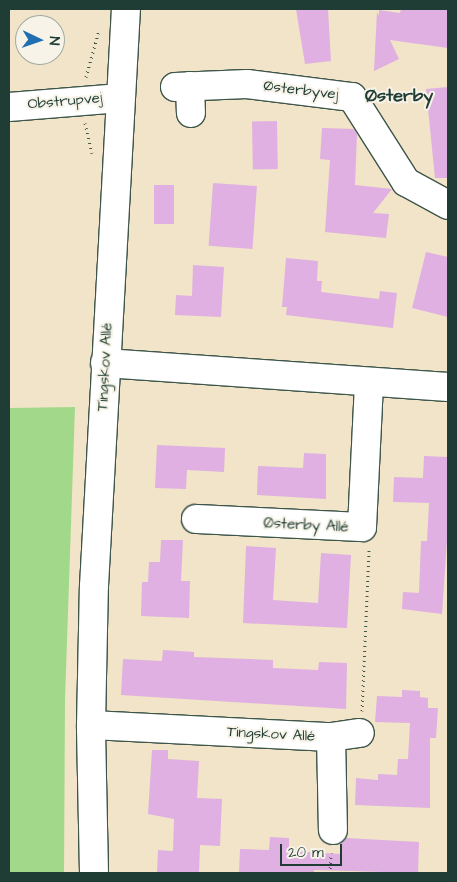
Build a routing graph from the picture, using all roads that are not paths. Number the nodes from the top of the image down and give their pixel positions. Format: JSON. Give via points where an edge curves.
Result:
{"nodes":[{"id":1,"x":126,"y":9,"type":"edge"},
{"id":2,"x":121,"y":98,"type":"junction"},
{"id":3,"x":9,"y":106,"type":"edge"},
{"id":4,"x":191,"y":113,"type":"dead end"},
{"id":5,"x":448,"y":205,"type":"edge"},
{"id":6,"x":105,"y":363,"type":"junction"},
{"id":7,"x":369,"y":383,"type":"junction"},
{"id":8,"x":448,"y":387,"type":"edge"},
{"id":9,"x":196,"y":519,"type":"dead end"},
{"id":10,"x":91,"y":725,"type":"junction"},
{"id":11,"x":360,"y":733,"type":"road end"},
{"id":12,"x":332,"y":737,"type":"junction"},
{"id":13,"x":332,"y":830,"type":"dead end"},
{"id":14,"x":94,"y":873,"type":"edge"}],
"edges":[{"from":1,"to":2,"type":"street","name":"Tingskov Allé"},
{"from":2,"to":3,"type":"street","name":"Obstrupvej"},
{"from":2,"to":6,"type":"street","name":"Tingskov Allé"},
{"from":4,"to":5,"type":"street","name":"Østerbyvej","via":[[183,86],[247,84],[352,97],[406,182]]},
{"from":6,"to":7,"type":"street"},
{"from":6,"to":10,"type":"street","name":"Tingskov Allé"},
{"from":7,"to":8,"type":"street"},
{"from":7,"to":9,"type":"street","name":"Østerby Allé","via":[[362,527]]},
{"from":10,"to":12,"type":"street","name":"Tingskov Allé"},
{"from":10,"to":14,"type":"street","name":"Tingskov Allé"},
{"from":11,"to":12,"type":"street","name":"Tingskov Allé"},
{"from":12,"to":13,"type":"street","name":"Tingskov Allé"}]}
